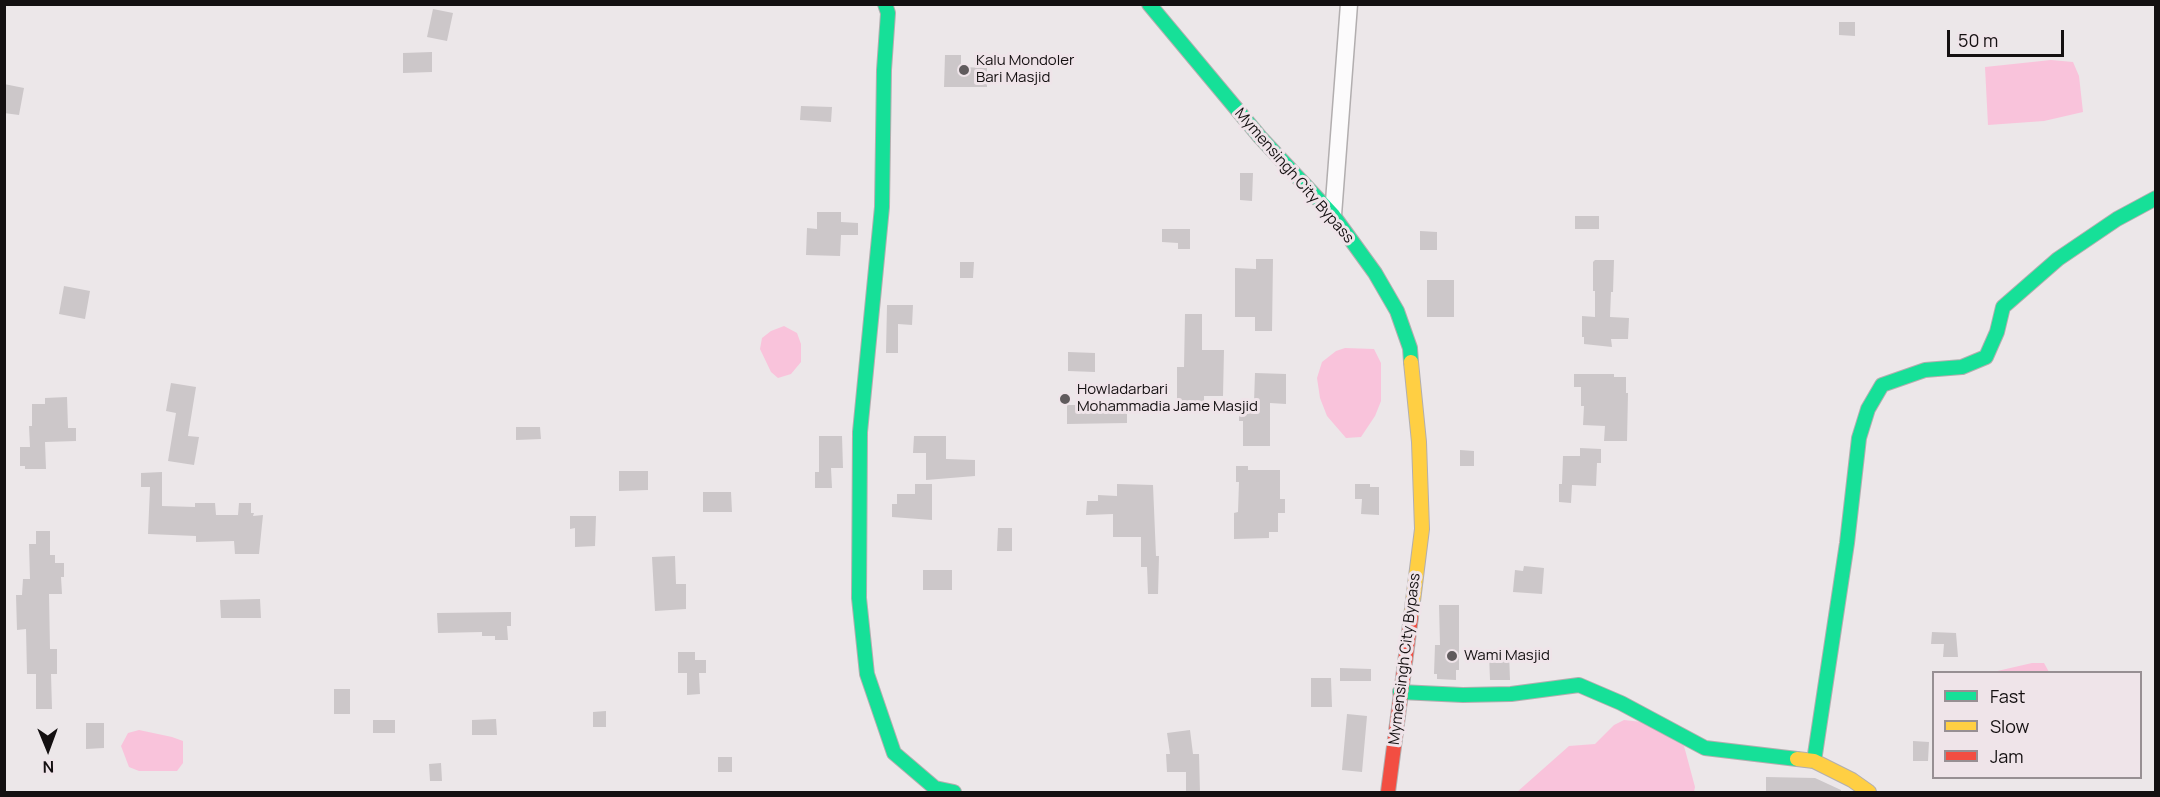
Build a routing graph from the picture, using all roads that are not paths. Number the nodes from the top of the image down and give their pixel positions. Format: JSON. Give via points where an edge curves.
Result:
{"nodes":[{"id":1,"x":885,"y":4,"type":"edge"},
{"id":2,"x":1149,"y":4,"type":"edge"},
{"id":3,"x":1349,"y":4,"type":"edge"},
{"id":4,"x":2156,"y":198,"type":"edge"},
{"id":5,"x":1333,"y":215,"type":"junction"},
{"id":6,"x":1400,"y":692,"type":"junction"},
{"id":7,"x":1814,"y":761,"type":"junction"},
{"id":8,"x":954,"y":792,"type":"edge"},
{"id":9,"x":1389,"y":792,"type":"edge"},
{"id":10,"x":1869,"y":792,"type":"edge"}],
"edges":[{"from":1,"to":8,"type":"main road","via":[[888,13],[882,207],[860,432],[858,598],[867,674],[894,753],[935,788]]},
{"from":2,"to":5,"type":"main road","name":"Mymensingh City Bypass","via":[[1260,137]]},
{"from":3,"to":5,"type":"street"},
{"from":4,"to":7,"type":"main road","via":[[2058,259],[2002,307],[1986,357],[1962,367],[1925,370],[1882,385],[1868,409],[1859,438]]},
{"from":5,"to":6,"type":"main road","name":"Mymensingh City Bypass","via":[[1398,311],[1410,348],[1422,528]]},
{"from":6,"to":7,"type":"main road","via":[[1511,694],[1579,685],[1705,748]]},
{"from":6,"to":9,"type":"main road","name":"Mymensingh City Bypass"},
{"from":7,"to":10,"type":"main road"}]}
